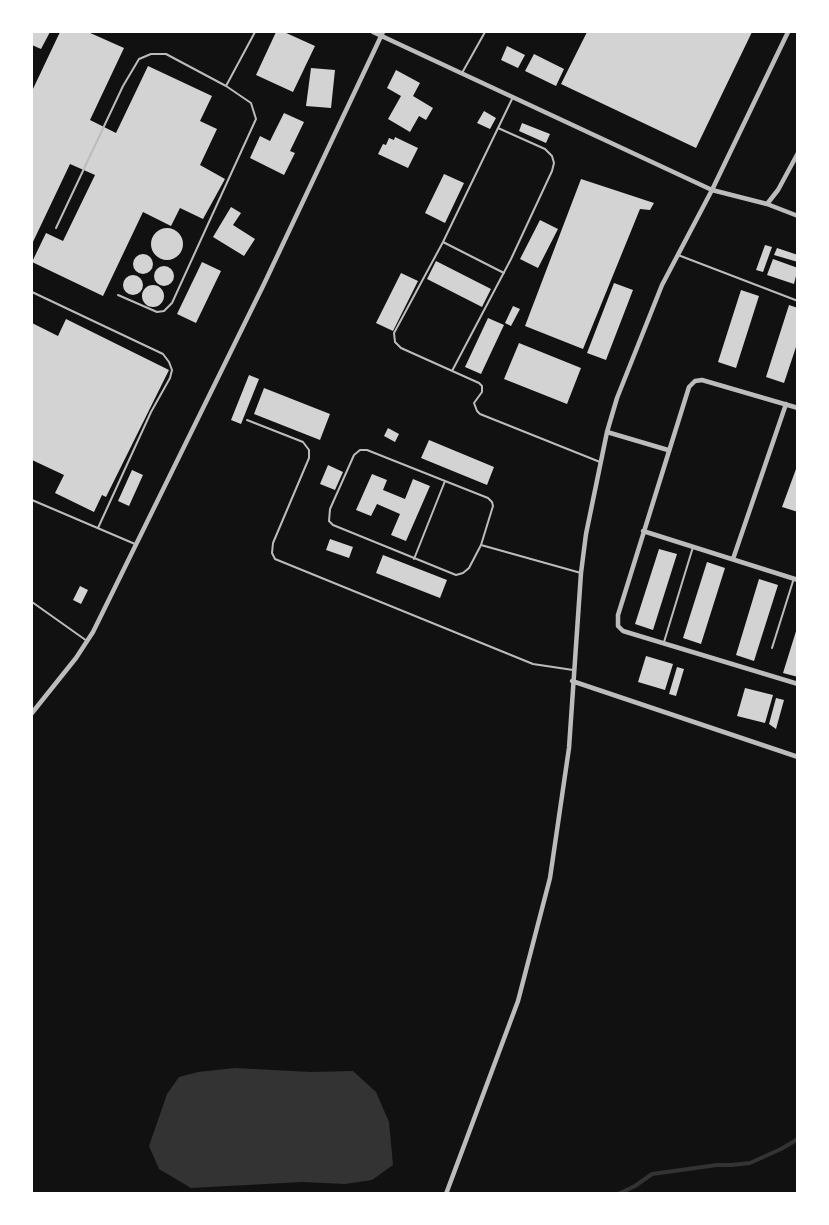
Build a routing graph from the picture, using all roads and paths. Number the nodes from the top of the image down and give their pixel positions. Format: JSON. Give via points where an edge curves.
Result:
{"nodes":[{"id":1,"x":255,"y":32,"type":"edge"},
{"id":2,"x":373,"y":32,"type":"edge"},
{"id":3,"x":485,"y":32,"type":"edge"},
{"id":4,"x":788,"y":32,"type":"edge"},
{"id":5,"x":382,"y":33,"type":"edge"},
{"id":6,"x":462,"y":73,"type":"junction"},
{"id":7,"x":226,"y":86,"type":"junction"},
{"id":8,"x":513,"y":97,"type":"junction"},
{"id":9,"x":497,"y":128,"type":"junction"},
{"id":10,"x":798,"y":153,"type":"edge"},
{"id":11,"x":712,"y":190,"type":"junction"},
{"id":12,"x":767,"y":204,"type":"junction"},
{"id":13,"x":798,"y":216,"type":"edge"},
{"id":14,"x":56,"y":228,"type":"dead end"},
{"id":15,"x":443,"y":242,"type":"junction"},
{"id":16,"x":678,"y":255,"type":"junction"},
{"id":17,"x":504,"y":273,"type":"junction"},
{"id":18,"x":32,"y":292,"type":"edge"},
{"id":19,"x":118,"y":295,"type":"dead end"},
{"id":20,"x":798,"y":301,"type":"edge"},
{"id":21,"x":452,"y":371,"type":"junction"},
{"id":22,"x":786,"y":404,"type":"junction"},
{"id":23,"x":798,"y":408,"type":"edge"},
{"id":24,"x":247,"y":420,"type":"dead end"},
{"id":25,"x":607,"y":432,"type":"junction"},
{"id":26,"x":668,"y":450,"type":"junction"},
{"id":27,"x":600,"y":462,"type":"junction"},
{"id":28,"x":445,"y":481,"type":"junction"},
{"id":29,"x":32,"y":500,"type":"edge"},
{"id":30,"x":98,"y":528,"type":"junction"},
{"id":31,"x":643,"y":531,"type":"junction"},
{"id":32,"x":135,"y":544,"type":"junction"},
{"id":33,"x":481,"y":545,"type":"junction"},
{"id":34,"x":693,"y":547,"type":"junction"},
{"id":35,"x":414,"y":559,"type":"junction"},
{"id":36,"x":734,"y":559,"type":"junction"},
{"id":37,"x":581,"y":573,"type":"junction"},
{"id":38,"x":796,"y":579,"type":"edge"},
{"id":39,"x":32,"y":602,"type":"edge"},
{"id":40,"x":87,"y":641,"type":"junction"},
{"id":41,"x":664,"y":643,"type":"junction"},
{"id":42,"x":772,"y":648,"type":"dead end"},
{"id":43,"x":573,"y":670,"type":"junction"},
{"id":44,"x":572,"y":681,"type":"junction"},
{"id":45,"x":798,"y":684,"type":"edge"},
{"id":46,"x":32,"y":713,"type":"edge"},
{"id":47,"x":798,"y":757,"type":"edge"},
{"id":48,"x":446,"y":1194,"type":"edge"}],
"edges":[{"from":1,"to":7,"type":"lane"},
{"from":2,"to":5,"type":"street"},
{"from":3,"to":6,"type":"lane"},
{"from":4,"to":11,"type":"street"},
{"from":5,"to":6,"type":"street"},
{"from":5,"to":32,"type":"street"},
{"from":6,"to":8,"type":"street"},
{"from":7,"to":14,"type":"lane","via":[[166,54],[138,58]]},
{"from":7,"to":19,"type":"lane","via":[[251,103],[256,119],[172,303],[158,312]]},
{"from":8,"to":9,"type":"lane"},
{"from":8,"to":11,"type":"street"},
{"from":9,"to":15,"type":"lane"},
{"from":9,"to":17,"type":"lane","via":[[545,149],[554,163]]},
{"from":10,"to":12,"type":"street"},
{"from":11,"to":12,"type":"street"},
{"from":11,"to":16,"type":"street"},
{"from":12,"to":13,"type":"street"},
{"from":15,"to":17,"type":"lane"},
{"from":15,"to":21,"type":"lane","via":[[394,333],[401,348]]},
{"from":16,"to":20,"type":"lane"},
{"from":16,"to":25,"type":"street","via":[[662,285]]},
{"from":17,"to":21,"type":"lane"},
{"from":18,"to":30,"type":"lane","via":[[163,354],[172,370]]},
{"from":21,"to":27,"type":"lane","via":[[482,386],[474,403],[480,414]]},
{"from":22,"to":23,"type":"street"},
{"from":22,"to":26,"type":"street","via":[[695,381],[689,387]]},
{"from":22,"to":36,"type":"street"},
{"from":24,"to":43,"type":"lane","via":[[303,442],[309,450],[273,543],[275,559],[533,664]]},
{"from":25,"to":26,"type":"street"},
{"from":25,"to":27,"type":"street"},
{"from":26,"to":31,"type":"street"},
{"from":27,"to":37,"type":"street"},
{"from":28,"to":33,"type":"lane","via":[[492,502]]},
{"from":28,"to":35,"type":"lane"},
{"from":28,"to":35,"type":"lane","via":[[360,450],[354,455],[330,509],[329,520],[333,525]]},
{"from":29,"to":30,"type":"lane"},
{"from":30,"to":32,"type":"lane"},
{"from":31,"to":34,"type":"street"},
{"from":31,"to":41,"type":"street","via":[[618,626]]},
{"from":32,"to":40,"type":"street"},
{"from":33,"to":35,"type":"lane","via":[[469,568],[456,575]]},
{"from":33,"to":37,"type":"lane"},
{"from":34,"to":36,"type":"street"},
{"from":34,"to":41,"type":"lane"},
{"from":36,"to":38,"type":"street"},
{"from":37,"to":43,"type":"street"},
{"from":38,"to":42,"type":"lane"},
{"from":39,"to":40,"type":"lane"},
{"from":40,"to":46,"type":"street"},
{"from":41,"to":45,"type":"street"},
{"from":43,"to":44,"type":"street"},
{"from":44,"to":47,"type":"street"},
{"from":44,"to":48,"type":"street","via":[[569,748],[550,878],[518,1001]]}]}
